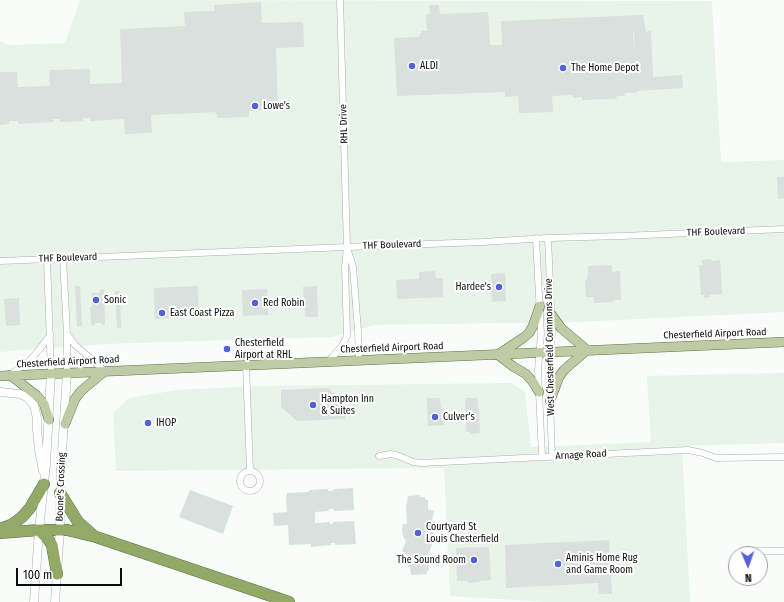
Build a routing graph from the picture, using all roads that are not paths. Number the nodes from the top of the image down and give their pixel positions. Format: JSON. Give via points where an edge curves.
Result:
{"nodes":[{"id":1,"x":340,"y":0,"type":"edge"},
{"id":2,"x":784,"y":229,"type":"edge"},
{"id":3,"x":536,"y":238,"type":"junction"},
{"id":4,"x":548,"y":238,"type":"junction"},
{"id":5,"x":347,"y":247,"type":"junction"},
{"id":6,"x":63,"y":258,"type":"junction"},
{"id":7,"x":47,"y":259,"type":"junction"},
{"id":8,"x":0,"y":261,"type":"edge"},
{"id":9,"x":540,"y":306,"type":"junction"},
{"id":10,"x":551,"y":314,"type":"junction"},
{"id":11,"x":50,"y":334,"type":"junction"},
{"id":12,"x":67,"y":334,"type":"junction"},
{"id":13,"x":784,"y":342,"type":"edge"},
{"id":14,"x":587,"y":350,"type":"junction"},
{"id":15,"x":539,"y":352,"type":"junction"},
{"id":16,"x":551,"y":352,"type":"junction"},
{"id":17,"x":498,"y":355,"type":"junction"},
{"id":18,"x":359,"y":360,"type":"junction"},
{"id":19,"x":328,"y":362,"type":"junction"},
{"id":20,"x":246,"y":365,"type":"junction"},
{"id":21,"x":105,"y":371,"type":"junction"},
{"id":22,"x":52,"y":373,"type":"junction"},
{"id":23,"x":67,"y":373,"type":"junction"},
{"id":24,"x":10,"y":375,"type":"junction"},
{"id":25,"x":0,"y":376,"type":"edge"},
{"id":26,"x":0,"y":392,"type":"edge"},
{"id":27,"x":539,"y":392,"type":"junction"},
{"id":28,"x":550,"y":401,"type":"junction"},
{"id":29,"x":49,"y":420,"type":"junction"},
{"id":30,"x":65,"y":424,"type":"junction"},
{"id":31,"x":379,"y":456,"type":"dead end"},
{"id":32,"x":542,"y":457,"type":"junction"},
{"id":33,"x":552,"y":457,"type":"junction"},
{"id":34,"x":784,"y":457,"type":"edge"},
{"id":35,"x":250,"y":471,"type":"dead end"},
{"id":36,"x":44,"y":482,"type":"junction"},
{"id":37,"x":60,"y":492,"type":"junction"},
{"id":38,"x":0,"y":529,"type":"edge"},
{"id":39,"x":60,"y":529,"type":"junction"},
{"id":40,"x":39,"y":530,"type":"junction"},
{"id":41,"x":0,"y":533,"type":"edge"},
{"id":42,"x":96,"y":537,"type":"junction"},
{"id":43,"x":768,"y":551,"type":"edge"},
{"id":44,"x":784,"y":551,"type":"edge"},
{"id":45,"x":57,"y":574,"type":"junction"},
{"id":46,"x":34,"y":602,"type":"edge"},
{"id":47,"x":56,"y":602,"type":"edge"},
{"id":48,"x":289,"y":602,"type":"edge"}],
"edges":[{"from":1,"to":5,"type":"street","name":"RHL Drive"},
{"from":2,"to":4,"type":"street","name":"THF Boulevard"},
{"from":3,"to":4,"type":"street","name":"THF Boulevard"},
{"from":3,"to":5,"type":"street","name":"THF Boulevard"},
{"from":3,"to":9,"type":"street","name":"West Chesterfield Commons Drive"},
{"from":4,"to":10,"type":"street","name":"West Chesterfield Commons Drive"},
{"from":5,"to":6,"type":"street","name":"THF Boulevard"},
{"from":5,"to":18,"type":"street","name":"RHL Drive","via":[[353,267]]},
{"from":5,"to":19,"type":"street","name":"RHL Drive","via":[[347,336]]},
{"from":6,"to":7,"type":"street","name":"THF Boulevard"},
{"from":6,"to":12,"type":"street"},
{"from":7,"to":8,"type":"street","name":"THF Boulevard"},
{"from":7,"to":11,"type":"street"},
{"from":9,"to":15,"type":"street","name":"West Chesterfield Commons Drive"},
{"from":9,"to":17,"type":"main road","via":[[528,333]]},
{"from":10,"to":14,"type":"main road","via":[[561,328]]},
{"from":10,"to":16,"type":"street","name":"West Chesterfield Commons Drive"},
{"from":11,"to":22,"type":"street"},
{"from":11,"to":24,"type":"street","via":[[29,361]]},
{"from":12,"to":21,"type":"street","via":[[75,345]]},
{"from":12,"to":23,"type":"street"},
{"from":13,"to":14,"type":"main road","name":"Chesterfield Airport Road"},
{"from":14,"to":16,"type":"main road","name":"Chesterfield Airport Road"},
{"from":14,"to":28,"type":"main road","via":[[564,370]]},
{"from":15,"to":16,"type":"main road","name":"Chesterfield Airport Road"},
{"from":15,"to":17,"type":"main road","name":"Chesterfield Airport Road"},
{"from":15,"to":27,"type":"street","name":"West Chesterfield Commons Drive"},
{"from":16,"to":28,"type":"street","name":"West Chesterfield Commons Drive"},
{"from":17,"to":18,"type":"main road","name":"Chesterfield Airport Road"},
{"from":17,"to":27,"type":"main road","via":[[526,374]]},
{"from":18,"to":19,"type":"main road","name":"Chesterfield Airport Road"},
{"from":19,"to":20,"type":"main road","name":"Chesterfield Airport Road"},
{"from":20,"to":21,"type":"main road","name":"Chesterfield Airport Road"},
{"from":20,"to":35,"type":"street"},
{"from":21,"to":23,"type":"main road","name":"Chesterfield Airport Road"},
{"from":21,"to":30,"type":"main road","via":[[81,391]]},
{"from":22,"to":23,"type":"main road","name":"Chesterfield Airport Road"},
{"from":22,"to":24,"type":"main road","name":"Chesterfield Airport Road"},
{"from":22,"to":29,"type":"street","name":"Boone's Crossing"},
{"from":23,"to":30,"type":"street","name":"Boone's Crossing"},
{"from":24,"to":25,"type":"main road","name":"Chesterfield Airport Road"},
{"from":24,"to":29,"type":"main road","via":[[44,404]]},
{"from":26,"to":36,"type":"street","via":[[20,394],[34,405]]},
{"from":27,"to":32,"type":"street","name":"West Chesterfield Commons Drive"},
{"from":28,"to":33,"type":"street","name":"West Chesterfield Commons Drive"},
{"from":29,"to":36,"type":"street","name":"Boone's Crossing"},
{"from":30,"to":37,"type":"street","name":"Boone's Crossing"},
{"from":31,"to":32,"type":"street","name":"Arnage Road","via":[[391,454],[421,463]]},
{"from":32,"to":33,"type":"street","name":"Arnage Road"},
{"from":33,"to":34,"type":"street","name":"Arnage Road","via":[[688,450],[716,458]]},
{"from":36,"to":38,"type":"highway","via":[[22,517]]},
{"from":36,"to":40,"type":"street","name":"Boone's Crossing"},
{"from":37,"to":39,"type":"street","name":"Boone's Crossing"},
{"from":37,"to":42,"type":"highway","via":[[78,522]]},
{"from":39,"to":40,"type":"highway"},
{"from":39,"to":42,"type":"highway"},
{"from":39,"to":45,"type":"street","name":"Boone's Crossing"},
{"from":40,"to":41,"type":"highway"},
{"from":40,"to":45,"type":"highway","via":[[52,545]]},
{"from":40,"to":46,"type":"street","name":"Boone's Crossing"},
{"from":42,"to":48,"type":"highway"},
{"from":43,"to":44,"type":"street"},
{"from":45,"to":47,"type":"street","name":"Boone's Crossing"}]}
